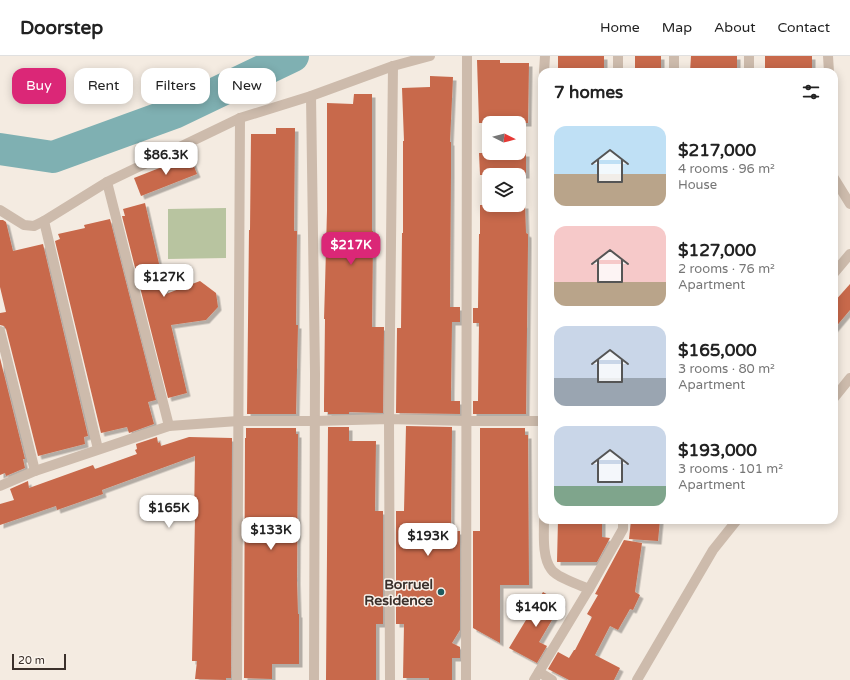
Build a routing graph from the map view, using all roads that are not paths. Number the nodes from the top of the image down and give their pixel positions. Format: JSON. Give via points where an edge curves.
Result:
{"nodes":[{"id":1,"x":430,"y":56,"type":"edge"},
{"id":2,"x":467,"y":56,"type":"edge"},
{"id":3,"x":545,"y":56,"type":"edge"},
{"id":4,"x":618,"y":56,"type":"edge"},
{"id":5,"x":674,"y":56,"type":"edge"},
{"id":6,"x":749,"y":56,"type":"edge"},
{"id":7,"x":828,"y":56,"type":"edge"},
{"id":8,"x":393,"y":66,"type":"junction"},
{"id":9,"x":544,"y":68,"type":"edge"},
{"id":10,"x":618,"y":68,"type":"edge"},
{"id":11,"x":674,"y":68,"type":"edge"},
{"id":12,"x":749,"y":68,"type":"edge"},
{"id":13,"x":828,"y":68,"type":"edge"},
{"id":14,"x":311,"y":96,"type":"junction"},
{"id":15,"x":240,"y":118,"type":"junction"},
{"id":16,"x":108,"y":182,"type":"junction"},
{"id":17,"x":838,"y":184,"type":"edge"},
{"id":18,"x":850,"y":204,"type":"edge"},
{"id":19,"x":0,"y":210,"type":"edge"},
{"id":20,"x":44,"y":221,"type":"junction"},
{"id":21,"x":850,"y":254,"type":"edge"},
{"id":22,"x":838,"y":268,"type":"edge"},
{"id":23,"x":0,"y":331,"type":"edge"},
{"id":24,"x":850,"y":378,"type":"edge"},
{"id":25,"x":838,"y":393,"type":"edge"},
{"id":26,"x":389,"y":419,"type":"junction"},
{"id":27,"x":238,"y":421,"type":"junction"},
{"id":28,"x":315,"y":421,"type":"junction"},
{"id":29,"x":466,"y":421,"type":"junction"},
{"id":30,"x":538,"y":421,"type":"edge"},
{"id":31,"x":169,"y":426,"type":"junction"},
{"id":32,"x":98,"y":449,"type":"junction"},
{"id":33,"x":35,"y":471,"type":"junction"},
{"id":34,"x":0,"y":486,"type":"edge"},
{"id":35,"x":544,"y":524,"type":"edge"},
{"id":36,"x":623,"y":524,"type":"edge"},
{"id":37,"x":734,"y":524,"type":"edge"},
{"id":38,"x":589,"y":590,"type":"junction"},
{"id":39,"x":537,"y":676,"type":"edge"},
{"id":40,"x":237,"y":680,"type":"edge"},
{"id":41,"x":314,"y":680,"type":"edge"},
{"id":42,"x":390,"y":680,"type":"edge"},
{"id":43,"x":466,"y":680,"type":"edge"},
{"id":44,"x":552,"y":680,"type":"edge"},
{"id":45,"x":637,"y":680,"type":"edge"}],
"edges":[{"from":1,"to":8,"type":"street"},
{"from":2,"to":29,"type":"street"},
{"from":3,"to":9,"type":"street"},
{"from":4,"to":10,"type":"street"},
{"from":5,"to":11,"type":"street"},
{"from":6,"to":12,"type":"street"},
{"from":7,"to":13,"type":"street"},
{"from":8,"to":14,"type":"street"},
{"from":8,"to":26,"type":"street"},
{"from":14,"to":15,"type":"street"},
{"from":14,"to":28,"type":"street"},
{"from":15,"to":16,"type":"street"},
{"from":15,"to":27,"type":"street"},
{"from":16,"to":20,"type":"street"},
{"from":16,"to":31,"type":"street"},
{"from":17,"to":18,"type":"street"},
{"from":19,"to":20,"type":"street","via":[[24,225],[34,226]]},
{"from":20,"to":32,"type":"street"},
{"from":21,"to":22,"type":"street"},
{"from":23,"to":33,"type":"street"},
{"from":24,"to":25,"type":"street"},
{"from":26,"to":28,"type":"street"},
{"from":26,"to":29,"type":"street"},
{"from":26,"to":42,"type":"street"},
{"from":27,"to":28,"type":"street"},
{"from":27,"to":31,"type":"street"},
{"from":27,"to":40,"type":"street"},
{"from":28,"to":41,"type":"street"},
{"from":29,"to":30,"type":"street"},
{"from":29,"to":43,"type":"street"},
{"from":31,"to":32,"type":"street"},
{"from":32,"to":33,"type":"street"},
{"from":33,"to":34,"type":"street"},
{"from":35,"to":38,"type":"street","via":[[546,557],[551,570]]},
{"from":36,"to":38,"type":"street","via":[[623,529]]},
{"from":37,"to":45,"type":"street","via":[[713,550]]},
{"from":38,"to":39,"type":"street"},
{"from":39,"to":44,"type":"street"}]}
